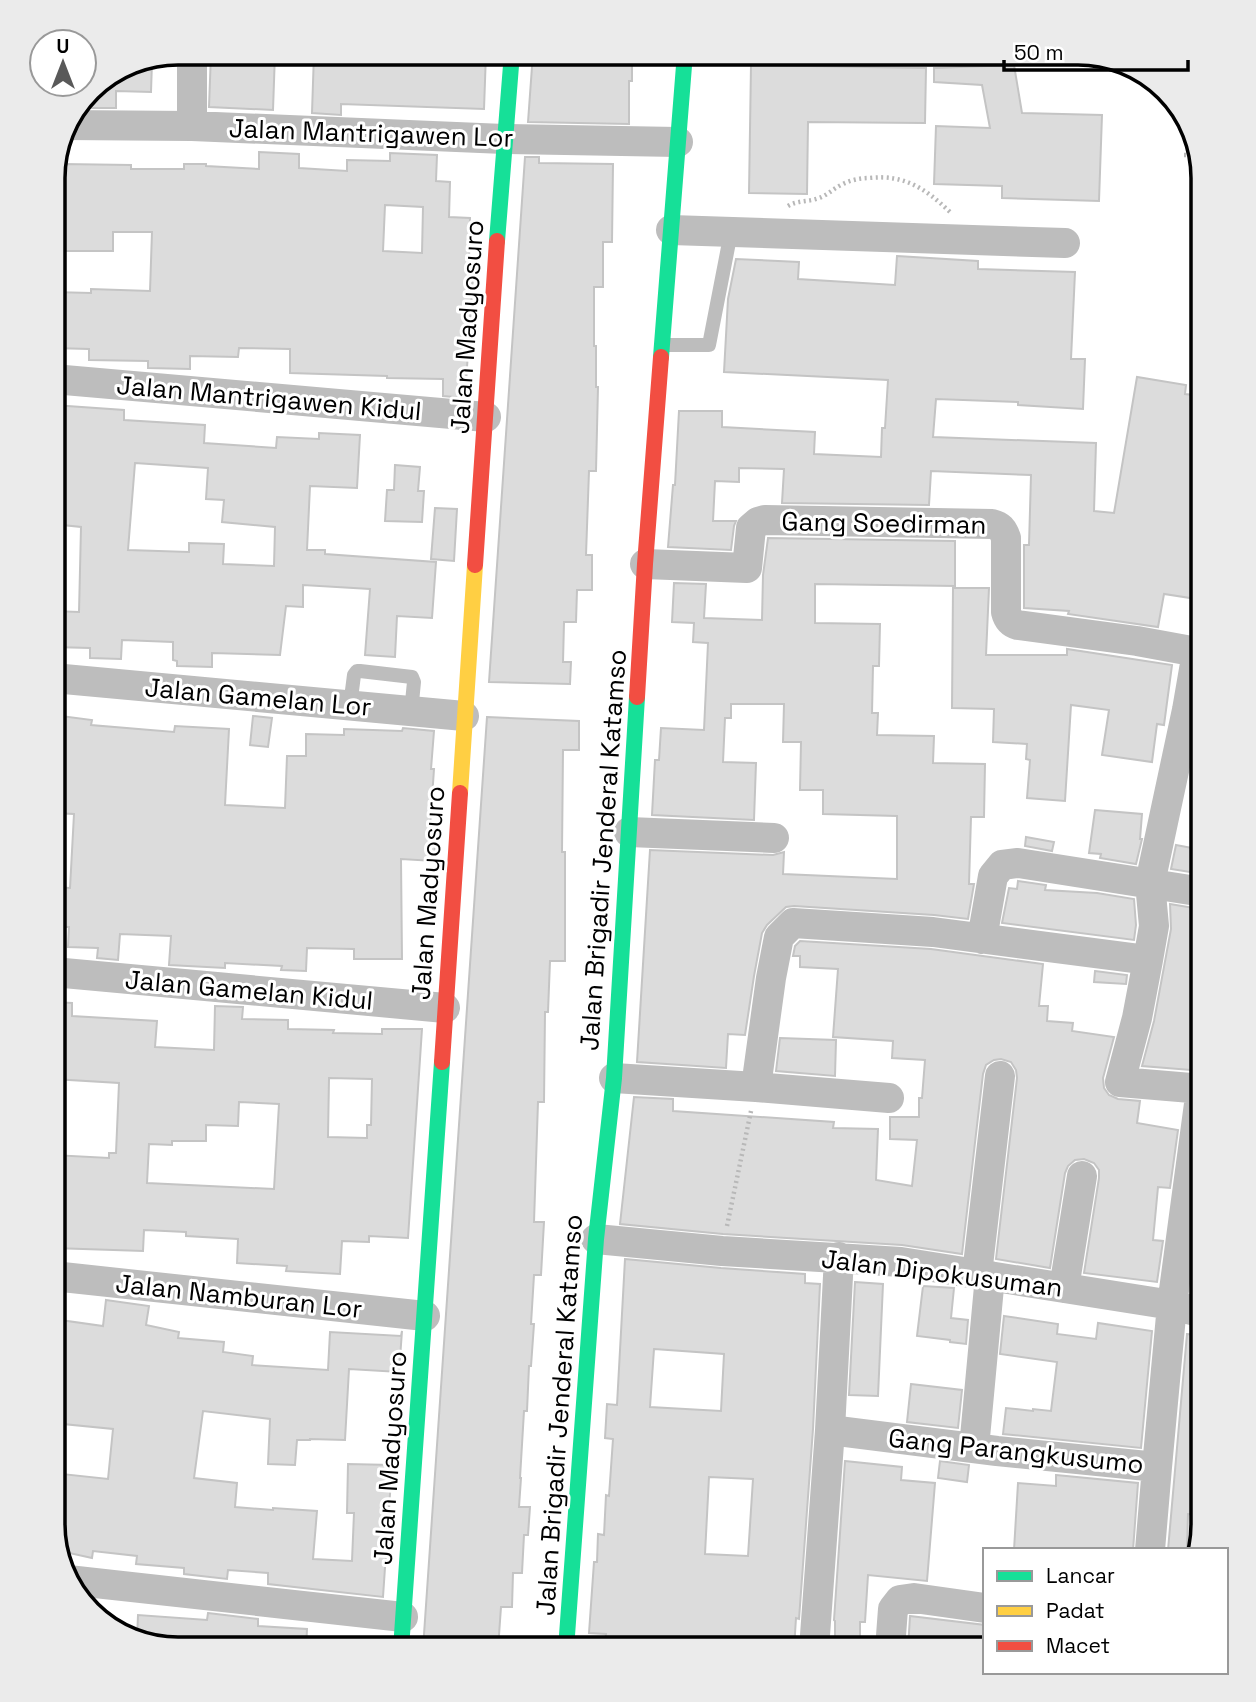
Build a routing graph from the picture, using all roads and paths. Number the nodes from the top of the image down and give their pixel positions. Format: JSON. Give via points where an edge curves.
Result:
{"nodes":[{"id":1,"x":192,"y":65,"type":"edge"},
{"id":2,"x":511,"y":65,"type":"edge"},
{"id":3,"x":684,"y":65,"type":"edge"},
{"id":4,"x":78,"y":125,"type":"edge"},
{"id":5,"x":192,"y":126,"type":"junction"},
{"id":6,"x":504,"y":139,"type":"junction"},
{"id":7,"x":678,"y":142,"type":"junction"},
{"id":8,"x":1184,"y":155,"type":"dead end"},
{"id":9,"x":1188,"y":155,"type":"edge"},
{"id":10,"x":671,"y":230,"type":"junction"},
{"id":11,"x":731,"y":232,"type":"junction"},
{"id":12,"x":778,"y":234,"type":"junction"},
{"id":13,"x":960,"y":239,"type":"junction"},
{"id":14,"x":1065,"y":243,"type":"dead end"},
{"id":15,"x":662,"y":345,"type":"junction"},
{"id":16,"x":65,"y":380,"type":"edge"},
{"id":17,"x":486,"y":417,"type":"junction"},
{"id":18,"x":645,"y":564,"type":"junction"},
{"id":19,"x":1191,"y":650,"type":"edge"},
{"id":20,"x":65,"y":679,"type":"edge"},
{"id":21,"x":1191,"y":692,"type":"edge"},
{"id":22,"x":464,"y":716,"type":"junction"},
{"id":23,"x":629,"y":832,"type":"junction"},
{"id":24,"x":774,"y":838,"type":"dead end"},
{"id":25,"x":1150,"y":883,"type":"junction"},
{"id":26,"x":1191,"y":890,"type":"edge"},
{"id":27,"x":982,"y":939,"type":"junction"},
{"id":28,"x":1148,"y":960,"type":"junction"},
{"id":29,"x":65,"y":973,"type":"edge"},
{"id":30,"x":445,"y":1008,"type":"junction"},
{"id":31,"x":1000,"y":1076,"type":"dead end"},
{"id":32,"x":614,"y":1078,"type":"junction"},
{"id":33,"x":756,"y":1087,"type":"junction"},
{"id":34,"x":1191,"y":1088,"type":"edge"},
{"id":35,"x":889,"y":1098,"type":"dead end"},
{"id":36,"x":1191,"y":1168,"type":"edge"},
{"id":37,"x":1082,"y":1176,"type":"dead end"},
{"id":38,"x":596,"y":1239,"type":"junction"},
{"id":39,"x":722,"y":1251,"type":"junction"},
{"id":40,"x":839,"y":1257,"type":"junction"},
{"id":41,"x":984,"y":1275,"type":"junction"},
{"id":42,"x":65,"y":1277,"type":"edge"},
{"id":43,"x":1064,"y":1288,"type":"junction"},
{"id":44,"x":1172,"y":1305,"type":"junction"},
{"id":45,"x":1191,"y":1310,"type":"edge"},
{"id":46,"x":425,"y":1316,"type":"junction"},
{"id":47,"x":830,"y":1430,"type":"junction"},
{"id":48,"x":974,"y":1448,"type":"junction"},
{"id":49,"x":1157,"y":1467,"type":"junction"},
{"id":50,"x":1150,"y":1548,"type":"edge"},
{"id":51,"x":80,"y":1581,"type":"edge"},
{"id":52,"x":983,"y":1608,"type":"edge"},
{"id":53,"x":403,"y":1617,"type":"junction"},
{"id":54,"x":402,"y":1637,"type":"edge"},
{"id":55,"x":567,"y":1637,"type":"edge"},
{"id":56,"x":815,"y":1637,"type":"edge"},
{"id":57,"x":891,"y":1637,"type":"edge"}],
"edges":[{"from":1,"to":5,"type":"street"},
{"from":2,"to":6,"type":"street","name":"Jalan Madyosuro"},
{"from":3,"to":7,"type":"street","name":"Jalan Brigadir Jenderal Katamso"},
{"from":4,"to":5,"type":"street","name":"Jalan Mantrigawen Lor"},
{"from":5,"to":6,"type":"street","name":"Jalan Mantrigawen Lor"},
{"from":6,"to":7,"type":"street","name":"Jalan Mantrigawen Lor"},
{"from":6,"to":17,"type":"street","name":"Jalan Madyosuro"},
{"from":7,"to":10,"type":"street","name":"Jalan Brigadir Jenderal Katamso"},
{"from":8,"to":9,"type":"path"},
{"from":10,"to":11,"type":"street"},
{"from":10,"to":15,"type":"street","name":"Jalan Brigadir Jenderal Katamso"},
{"from":11,"to":12,"type":"street"},
{"from":11,"to":15,"type":"lane","via":[[709,345]]},
{"from":12,"to":13,"type":"street"},
{"from":12,"to":13,"type":"path","via":[[777,218],[793,203],[815,200],[858,179],[884,176],[910,182],[928,193],[961,225]]},
{"from":13,"to":14,"type":"street"},
{"from":15,"to":18,"type":"street","name":"Jalan Brigadir Jenderal Katamso"},
{"from":16,"to":17,"type":"street","name":"Jalan Mantrigawen Kidul"},
{"from":17,"to":22,"type":"street","name":"Jalan Madyosuro"},
{"from":18,"to":19,"type":"street","name":"Gang Soedirman","via":[[747,568],[751,528],[765,520],[992,524],[1004,530],[1006,538],[1006,612],[1011,623]]},
{"from":18,"to":23,"type":"street","name":"Jalan Brigadir Jenderal Katamso"},
{"from":20,"to":22,"type":"street","name":"Jalan Gamelan Lor"},
{"from":21,"to":25,"type":"street"},
{"from":22,"to":30,"type":"street","name":"Jalan Madyosuro"},
{"from":23,"to":24,"type":"street"},
{"from":23,"to":32,"type":"street","name":"Jalan Brigadir Jenderal Katamso"},
{"from":25,"to":26,"type":"street"},
{"from":25,"to":27,"type":"street","via":[[1018,863],[1002,865],[993,876]]},
{"from":25,"to":28,"type":"street","via":[[1154,926]]},
{"from":27,"to":28,"type":"street"},
{"from":27,"to":33,"type":"street","via":[[793,923],[779,937]]},
{"from":28,"to":34,"type":"street","via":[[1120,1082]]},
{"from":29,"to":30,"type":"street","name":"Jalan Gamelan Kidul"},
{"from":30,"to":46,"type":"street","name":"Jalan Madyosuro"},
{"from":31,"to":41,"type":"street"},
{"from":32,"to":33,"type":"street"},
{"from":32,"to":38,"type":"street","name":"Jalan Brigadir Jenderal Katamso"},
{"from":33,"to":35,"type":"street"},
{"from":33,"to":39,"type":"path"},
{"from":36,"to":44,"type":"street","name":"Gang Parangkusumo"},
{"from":37,"to":43,"type":"street"},
{"from":38,"to":39,"type":"street","name":"Jalan Dipokusuman"},
{"from":38,"to":55,"type":"street","name":"Jalan Brigadir Jenderal Katamso"},
{"from":39,"to":40,"type":"street","name":"Jalan Dipokusuman"},
{"from":40,"to":41,"type":"street","name":"Jalan Dipokusuman"},
{"from":40,"to":47,"type":"street"},
{"from":41,"to":43,"type":"street","name":"Jalan Dipokusuman"},
{"from":41,"to":48,"type":"street"},
{"from":42,"to":46,"type":"street","name":"Jalan Namburan Lor"},
{"from":43,"to":44,"type":"street","name":"Jalan Dipokusuman"},
{"from":44,"to":45,"type":"street","name":"Jalan Dipokusuman"},
{"from":44,"to":49,"type":"street","name":"Gang Parangkusumo"},
{"from":46,"to":53,"type":"street","name":"Jalan Madyosuro"},
{"from":47,"to":48,"type":"street","name":"Gang Parangkusumo"},
{"from":47,"to":56,"type":"street"},
{"from":48,"to":49,"type":"street","name":"Gang Parangkusumo"},
{"from":49,"to":50,"type":"street"},
{"from":51,"to":53,"type":"street"},
{"from":52,"to":57,"type":"street","via":[[900,1600],[893,1609]]},
{"from":53,"to":54,"type":"street","name":"Jalan Madyosuro"}]}
